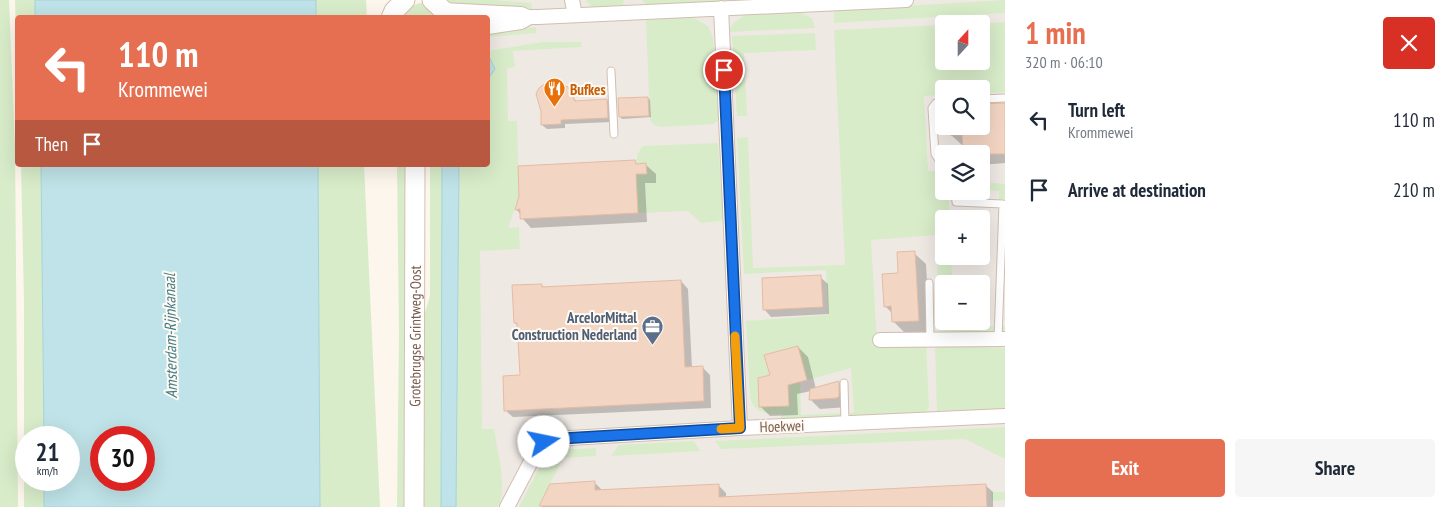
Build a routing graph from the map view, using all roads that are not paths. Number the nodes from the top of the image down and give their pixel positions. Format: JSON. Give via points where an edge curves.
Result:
{"nodes":[{"id":1,"x":572,"y":0,"type":"edge"},
{"id":2,"x":906,"y":0,"type":"edge"},
{"id":3,"x":721,"y":8,"type":"junction"},
{"id":4,"x":440,"y":9,"type":"edge"},
{"id":5,"x":574,"y":15,"type":"junction"},
{"id":6,"x":528,"y":17,"type":"junction"},
{"id":7,"x":490,"y":27,"type":"edge"},
{"id":8,"x":611,"y":71,"type":"dead end"},
{"id":9,"x":1005,"y":98,"type":"edge"},
{"id":10,"x":990,"y":99,"type":"edge"},
{"id":11,"x":935,"y":104,"type":"edge"},
{"id":12,"x":614,"y":134,"type":"dead end"},
{"id":13,"x":935,"y":155,"type":"edge"},
{"id":14,"x":415,"y":167,"type":"edge"},
{"id":15,"x":956,"y":200,"type":"edge"},
{"id":16,"x":929,"y":282,"type":"dead end"},
{"id":17,"x":930,"y":338,"type":"junction"},
{"id":18,"x":1002,"y":338,"type":"edge"},
{"id":19,"x":880,"y":340,"type":"dead end"},
{"id":20,"x":844,"y":384,"type":"dead end"},
{"id":21,"x":1005,"y":416,"type":"edge"},
{"id":22,"x":845,"y":424,"type":"junction"},
{"id":23,"x":740,"y":428,"type":"junction"},
{"id":24,"x":414,"y":507,"type":"edge"},
{"id":25,"x":507,"y":507,"type":"edge"}],
"edges":[{"from":1,"to":5,"type":"street"},
{"from":2,"to":3,"type":"street"},
{"from":3,"to":5,"type":"street"},
{"from":3,"to":23,"type":"street"},
{"from":4,"to":6,"type":"street"},
{"from":5,"to":6,"type":"street"},
{"from":6,"to":7,"type":"street","via":[[521,22]]},
{"from":8,"to":12,"type":"lane"},
{"from":9,"to":10,"type":"lane"},
{"from":11,"to":13,"type":"lane","via":[[932,108]]},
{"from":14,"to":24,"type":"street","name":"Grotebrugse Grintweg-Oost"},
{"from":15,"to":18,"type":"lane","via":[[1003,204]]},
{"from":16,"to":17,"type":"lane"},
{"from":17,"to":18,"type":"street"},
{"from":17,"to":19,"type":"street"},
{"from":20,"to":22,"type":"lane"},
{"from":21,"to":22,"type":"street","name":"Hoekwei"},
{"from":22,"to":23,"type":"street","name":"Hoekwei"},
{"from":23,"to":25,"type":"street","name":"Hoekwei","via":[[544,442],[536,450]]}]}
